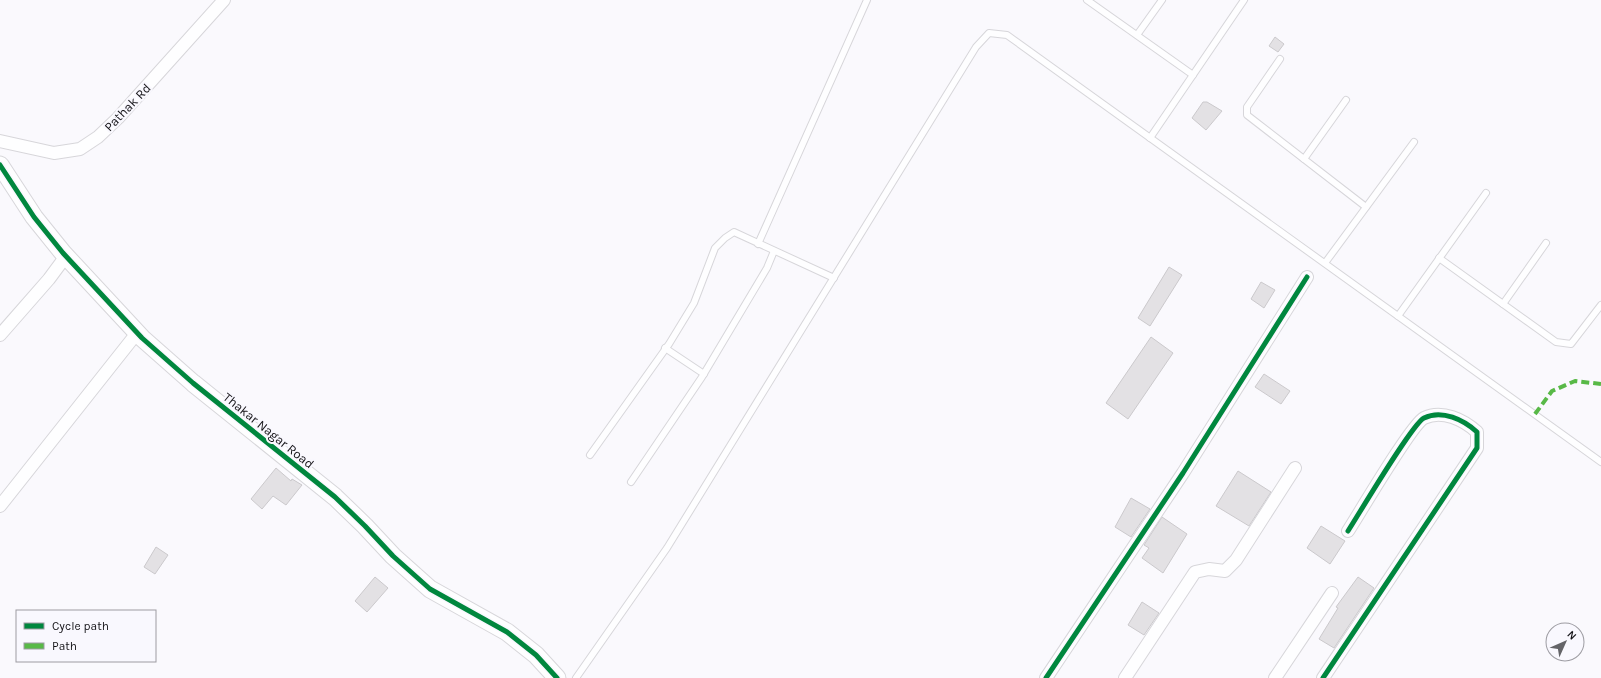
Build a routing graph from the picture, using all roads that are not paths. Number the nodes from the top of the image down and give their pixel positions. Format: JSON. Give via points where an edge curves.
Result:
{"nodes":[{"id":1,"x":224,"y":0,"type":"edge"},
{"id":2,"x":867,"y":0,"type":"edge"},
{"id":3,"x":1087,"y":0,"type":"edge"},
{"id":4,"x":1162,"y":0,"type":"edge"},
{"id":5,"x":1244,"y":0,"type":"edge"},
{"id":6,"x":1137,"y":35,"type":"junction"},
{"id":7,"x":1280,"y":59,"type":"dead end"},
{"id":8,"x":1193,"y":75,"type":"junction"},
{"id":9,"x":1346,"y":100,"type":"dead end"},
{"id":10,"x":1150,"y":138,"type":"junction"},
{"id":11,"x":0,"y":141,"type":"edge"},
{"id":12,"x":1414,"y":142,"type":"dead end"},
{"id":13,"x":1304,"y":158,"type":"junction"},
{"id":14,"x":0,"y":165,"type":"edge"},
{"id":15,"x":1486,"y":193,"type":"dead end"},
{"id":16,"x":1366,"y":207,"type":"junction"},
{"id":17,"x":758,"y":244,"type":"junction"},
{"id":18,"x":1546,"y":244,"type":"dead end"},
{"id":19,"x":774,"y":251,"type":"junction"},
{"id":20,"x":66,"y":256,"type":"junction"},
{"id":21,"x":1439,"y":258,"type":"junction"},
{"id":22,"x":1325,"y":263,"type":"junction"},
{"id":23,"x":1307,"y":277,"type":"dead end"},
{"id":24,"x":834,"y":278,"type":"junction"},
{"id":25,"x":1503,"y":304,"type":"junction"},
{"id":26,"x":1601,"y":305,"type":"edge"},
{"id":27,"x":1398,"y":316,"type":"junction"},
{"id":28,"x":137,"y":334,"type":"junction"},
{"id":29,"x":0,"y":335,"type":"edge"},
{"id":30,"x":665,"y":348,"type":"junction"},
{"id":31,"x":704,"y":374,"type":"junction"},
{"id":32,"x":590,"y":455,"type":"dead end"},
{"id":33,"x":1601,"y":462,"type":"edge"},
{"id":34,"x":1295,"y":468,"type":"dead end"},
{"id":35,"x":630,"y":482,"type":"dead end"},
{"id":36,"x":0,"y":506,"type":"edge"},
{"id":37,"x":1348,"y":531,"type":"dead end"},
{"id":38,"x":1332,"y":593,"type":"dead end"},
{"id":39,"x":558,"y":678,"type":"edge"},
{"id":40,"x":576,"y":678,"type":"edge"},
{"id":41,"x":1046,"y":678,"type":"edge"},
{"id":42,"x":1125,"y":678,"type":"edge"},
{"id":43,"x":1275,"y":678,"type":"edge"},
{"id":44,"x":1323,"y":678,"type":"edge"}],
"edges":[{"from":1,"to":11,"type":"street","name":"Pathak Rd","via":[[118,118],[80,149],[54,153]]},
{"from":2,"to":17,"type":"lane"},
{"from":3,"to":6,"type":"lane"},
{"from":4,"to":6,"type":"lane"},
{"from":5,"to":8,"type":"lane"},
{"from":6,"to":8,"type":"lane"},
{"from":7,"to":13,"type":"lane","via":[[1247,106],[1247,115]]},
{"from":8,"to":10,"type":"lane"},
{"from":9,"to":13,"type":"lane"},
{"from":10,"to":22,"type":"lane"},
{"from":10,"to":24,"type":"lane","via":[[1007,35],[989,33],[976,47]]},
{"from":12,"to":16,"type":"lane"},
{"from":13,"to":16,"type":"lane"},
{"from":14,"to":20,"type":"street","name":"Thakar Nagar Road","via":[[34,217]]},
{"from":15,"to":21,"type":"lane"},
{"from":16,"to":22,"type":"lane"},
{"from":17,"to":19,"type":"lane"},
{"from":17,"to":30,"type":"lane","via":[[734,232],[716,248],[694,303]]},
{"from":18,"to":25,"type":"lane"},
{"from":19,"to":24,"type":"lane"},
{"from":19,"to":31,"type":"lane","via":[[767,268]]},
{"from":20,"to":28,"type":"street","name":"Thakar Nagar Road"},
{"from":20,"to":29,"type":"street"},
{"from":21,"to":25,"type":"lane"},
{"from":21,"to":27,"type":"lane"},
{"from":22,"to":27,"type":"lane"},
{"from":23,"to":41,"type":"street","via":[[1183,473]]},
{"from":24,"to":40,"type":"lane","via":[[667,548]]},
{"from":25,"to":26,"type":"lane","via":[[1556,342],[1571,344]]},
{"from":27,"to":33,"type":"lane"},
{"from":28,"to":36,"type":"street"},
{"from":28,"to":39,"type":"street","name":"Thakar Nagar Road","via":[[193,383],[335,497],[393,556],[430,589],[507,632],[536,655]]},
{"from":30,"to":31,"type":"lane"},
{"from":30,"to":32,"type":"lane"},
{"from":31,"to":35,"type":"lane"},
{"from":34,"to":42,"type":"street","via":[[1236,560],[1225,571],[1209,569],[1196,572]]},
{"from":37,"to":44,"type":"street","via":[[1423,418],[1440,414],[1464,421],[1477,432],[1477,448]]},
{"from":38,"to":43,"type":"street"}]}
